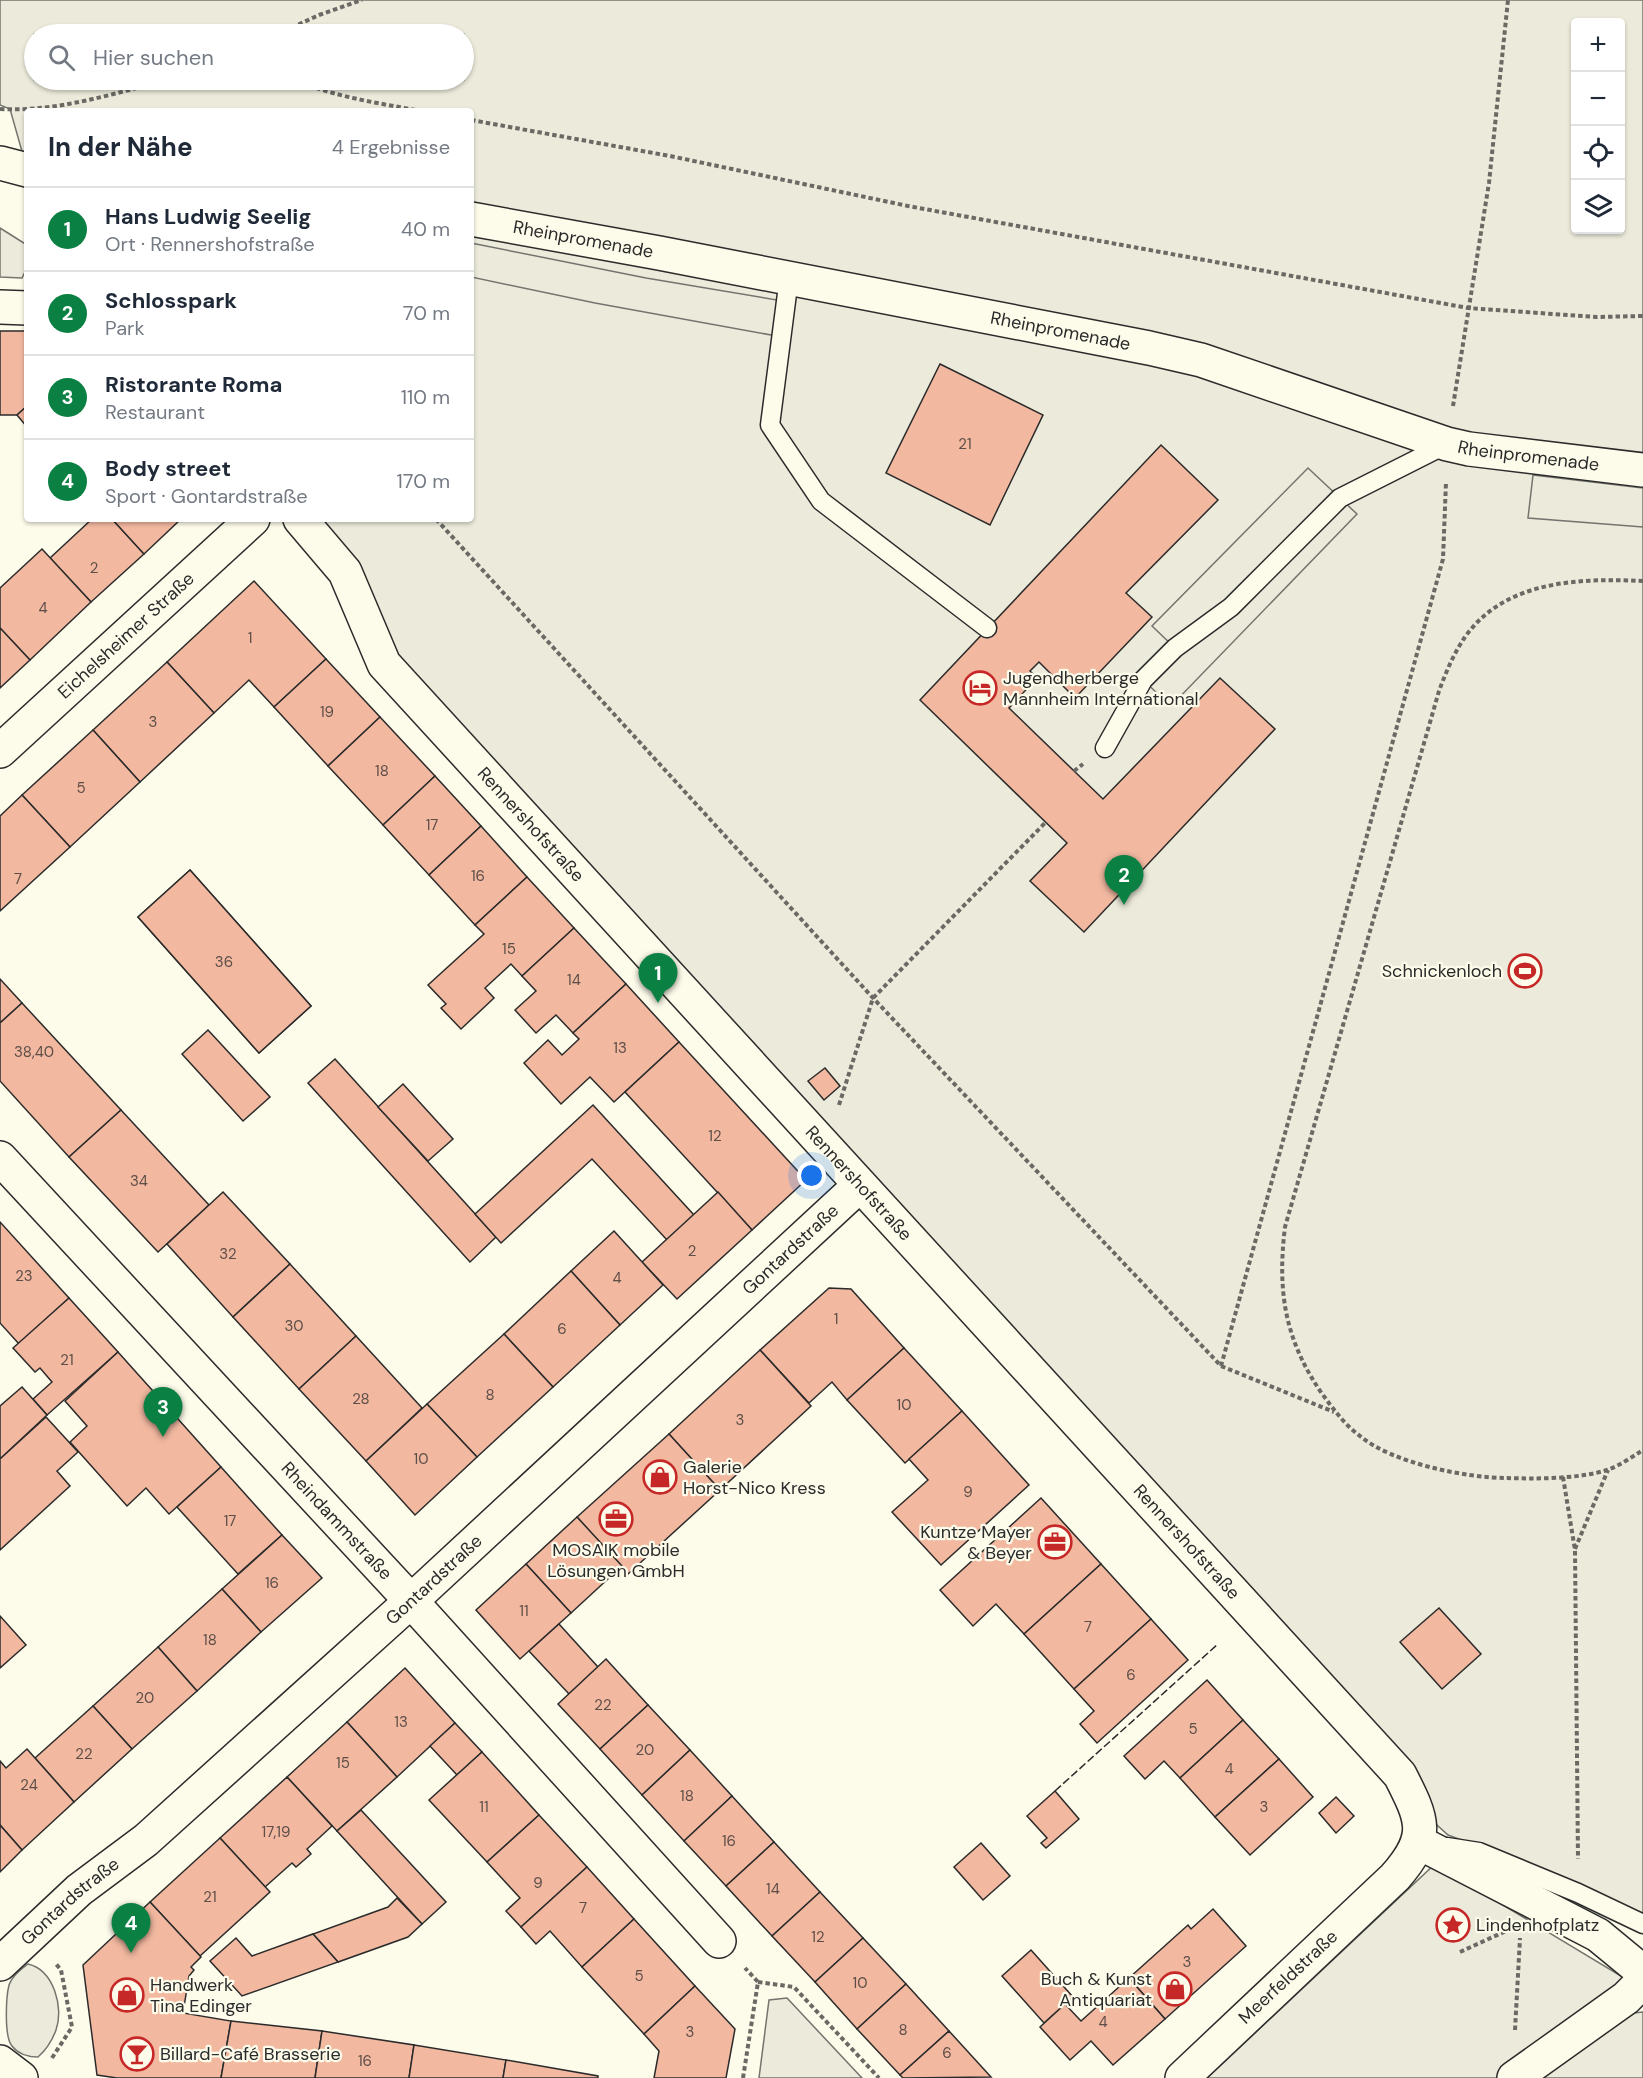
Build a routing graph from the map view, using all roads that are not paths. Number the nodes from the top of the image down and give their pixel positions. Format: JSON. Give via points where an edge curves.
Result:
{"nodes":[{"id":1,"x":0,"y":163,"type":"edge"},
{"id":2,"x":24,"y":169,"type":"edge"},
{"id":3,"x":474,"y":220,"type":"edge"},
{"id":4,"x":789,"y":278,"type":"junction"},
{"id":5,"x":0,"y":308,"type":"edge"},
{"id":6,"x":24,"y":308,"type":"edge"},
{"id":7,"x":1447,"y":444,"type":"junction"},
{"id":8,"x":1643,"y":470,"type":"edge"},
{"id":9,"x":250,"y":522,"type":"edge"},
{"id":10,"x":303,"y":522,"type":"edge"},
{"id":11,"x":987,"y":628,"type":"dead end"},
{"id":12,"x":1105,"y":748,"type":"dead end"},
{"id":13,"x":0,"y":751,"type":"edge"},
{"id":14,"x":0,"y":1158,"type":"edge"},
{"id":15,"x":860,"y":1185,"type":"junction"},
{"id":16,"x":411,"y":1601,"type":"junction"},
{"id":17,"x":1418,"y":1842,"type":"junction"},
{"id":18,"x":1643,"y":1924,"type":"edge"},
{"id":19,"x":719,"y":1941,"type":"road end"},
{"id":20,"x":0,"y":1964,"type":"edge"},
{"id":21,"x":1643,"y":1972,"type":"edge"},
{"id":22,"x":1643,"y":1981,"type":"edge"},
{"id":23,"x":0,"y":2062,"type":"edge"},
{"id":24,"x":21,"y":2078,"type":"edge"},
{"id":25,"x":1182,"y":2078,"type":"edge"},
{"id":26,"x":1514,"y":2078,"type":"edge"}],
"edges":[{"from":1,"to":2,"type":"street"},
{"from":3,"to":4,"type":"street","name":"Rheinpromenade"},
{"from":4,"to":7,"type":"street","name":"Rheinpromenade","via":[[1201,360]]},
{"from":4,"to":11,"type":"lane","via":[[770,425],[822,501]]},
{"from":5,"to":6,"type":"street"},
{"from":7,"to":8,"type":"street","name":"Rheinpromenade"},
{"from":7,"to":12,"type":"lane","via":[[1340,498],[1231,607],[1175,648],[1143,681]]},
{"from":9,"to":13,"type":"street","name":"Eichelsheimer Straße"},
{"from":10,"to":15,"type":"street","name":"Rennershofstraße","via":[[345,572],[384,664]]},
{"from":14,"to":16,"type":"street","name":"Rheindammstraße"},
{"from":15,"to":16,"type":"street","name":"Gontardstraße"},
{"from":15,"to":17,"type":"street","name":"Rennershofstraße","via":[[1400,1775],[1416,1806],[1421,1826]]},
{"from":16,"to":19,"type":"street","name":"Rheindammstraße"},
{"from":16,"to":20,"type":"street","name":"Gontardstraße","via":[[146,1840],[79,1890]]},
{"from":17,"to":18,"type":"lane","via":[[1479,1852]]},
{"from":17,"to":21,"type":"street","via":[[1598,1935]]},
{"from":17,"to":25,"type":"street","name":"Meerfeldstraße","via":[[1395,1877]]},
{"from":22,"to":26,"type":"street","via":[[1626,1998]]},
{"from":23,"to":24,"type":"street"}]}
